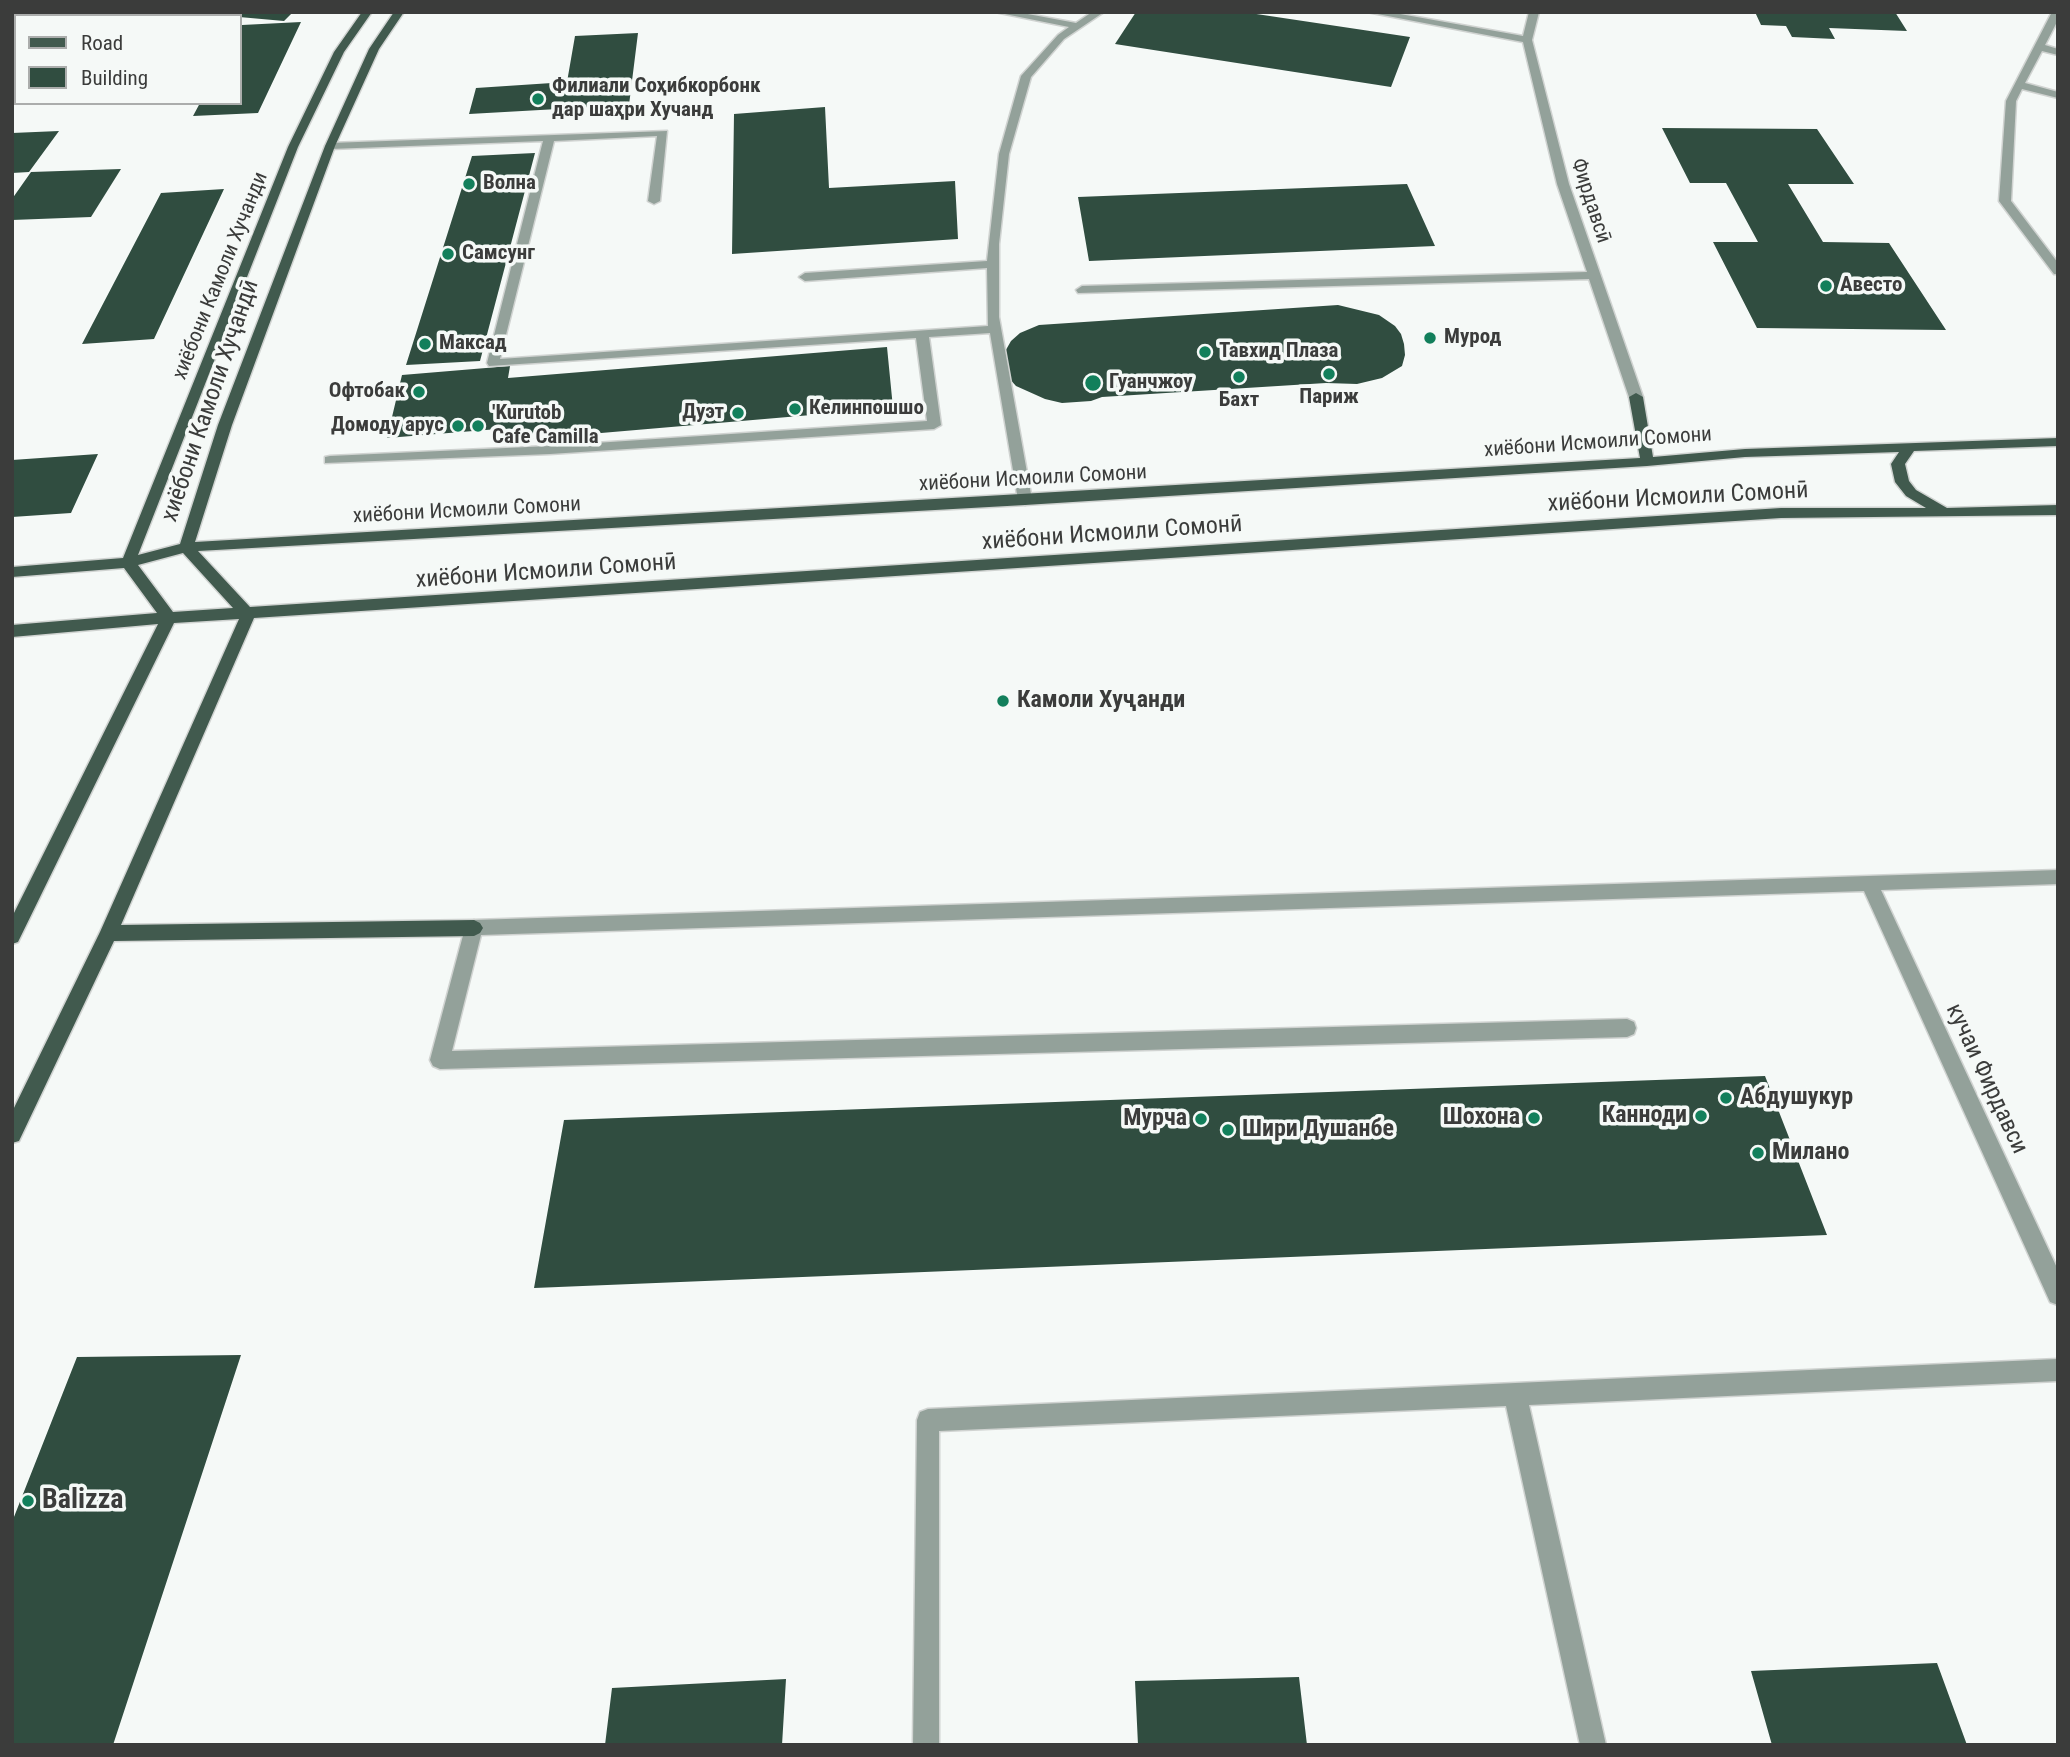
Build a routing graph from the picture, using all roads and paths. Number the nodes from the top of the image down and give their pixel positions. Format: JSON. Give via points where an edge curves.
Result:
{"nodes":[{"id":1,"x":367,"y":12,"type":"edge"},
{"id":2,"x":399,"y":12,"type":"edge"},
{"id":3,"x":1000,"y":12,"type":"edge"},
{"id":4,"x":1099,"y":12,"type":"edge"},
{"id":5,"x":1372,"y":12,"type":"edge"},
{"id":6,"x":1534,"y":12,"type":"edge"},
{"id":7,"x":2057,"y":12,"type":"edge"},
{"id":8,"x":1077,"y":26,"type":"junction"},
{"id":9,"x":1527,"y":40,"type":"junction"},
{"id":10,"x":2039,"y":47,"type":"junction"},
{"id":11,"x":2058,"y":52,"type":"edge"},
{"id":12,"x":2019,"y":85,"type":"junction"},
{"id":13,"x":2058,"y":95,"type":"edge"},
{"id":14,"x":549,"y":138,"type":"junction"},
{"id":15,"x":330,"y":146,"type":"junction"},
{"id":16,"x":654,"y":201,"type":"dead end"},
{"id":17,"x":994,"y":264,"type":"junction"},
{"id":18,"x":2058,"y":271,"type":"edge"},
{"id":19,"x":1594,"y":275,"type":"junction"},
{"id":20,"x":805,"y":277,"type":"dead end"},
{"id":21,"x":1082,"y":290,"type":"dead end"},
{"id":22,"x":996,"y":329,"type":"junction"},
{"id":23,"x":922,"y":334,"type":"junction"},
{"id":24,"x":1636,"y":397,"type":"joint"},
{"id":25,"x":2058,"y":442,"type":"edge"},
{"id":26,"x":1909,"y":448,"type":"junction"},
{"id":27,"x":330,"y":460,"type":"dead end"},
{"id":28,"x":1647,"y":463,"type":"junction"},
{"id":29,"x":1025,"y":500,"type":"junction"},
{"id":30,"x":2058,"y":510,"type":"edge"},
{"id":31,"x":1946,"y":513,"type":"junction"},
{"id":32,"x":186,"y":547,"type":"junction"},
{"id":33,"x":128,"y":562,"type":"junction"},
{"id":34,"x":12,"y":572,"type":"edge"},
{"id":35,"x":248,"y":615,"type":"junction"},
{"id":36,"x":169,"y":618,"type":"junction"},
{"id":37,"x":12,"y":631,"type":"edge"},
{"id":38,"x":2058,"y":877,"type":"edge"},
{"id":39,"x":1870,"y":885,"type":"junction"},
{"id":40,"x":474,"y":928,"type":"junction"},
{"id":41,"x":109,"y":933,"type":"junction"},
{"id":42,"x":12,"y":936,"type":"edge"},
{"id":43,"x":1627,"y":1028,"type":"dead end"},
{"id":44,"x":12,"y":1135,"type":"edge"},
{"id":45,"x":2058,"y":1294,"type":"edge"},
{"id":46,"x":2058,"y":1370,"type":"edge"},
{"id":47,"x":1515,"y":1394,"type":"junction"},
{"id":48,"x":926,"y":1745,"type":"edge"},
{"id":49,"x":1593,"y":1745,"type":"edge"}],
"edges":[{"from":1,"to":33,"type":"main road","name":"хиёбони Камоли Хучанди","via":[[340,51],[293,147]]},
{"from":2,"to":15,"type":"main road","name":"хиёбони Камоли Хуҷандӣ","via":[[374,49]]},
{"from":3,"to":8,"type":"street"},
{"from":4,"to":8,"type":"street"},
{"from":5,"to":9,"type":"street"},
{"from":6,"to":9,"type":"street","name":"Фирдавсӣ"},
{"from":7,"to":10,"type":"street"},
{"from":8,"to":17,"type":"street","via":[[1026,76],[1003,154]]},
{"from":9,"to":19,"type":"street","name":"Фирдавсӣ","via":[[1563,184]]},
{"from":10,"to":11,"type":"street"},
{"from":10,"to":12,"type":"street"},
{"from":12,"to":13,"type":"street"},
{"from":12,"to":18,"type":"street","via":[[2011,101],[2004,201]]},
{"from":14,"to":15,"type":"street"},
{"from":14,"to":16,"type":"street","via":[[663,132]]},
{"from":14,"to":23,"type":"street","via":[[493,363]]},
{"from":15,"to":32,"type":"main road","name":"хиёбони Камоли Хуҷандӣ","via":[[225,425]]},
{"from":17,"to":20,"type":"street"},
{"from":17,"to":22,"type":"street"},
{"from":19,"to":21,"type":"street"},
{"from":19,"to":24,"type":"street","name":"Фирдавсӣ"},
{"from":22,"to":23,"type":"street"},
{"from":22,"to":29,"type":"street"},
{"from":23,"to":27,"type":"street","via":[[934,425]]},
{"from":24,"to":28,"type":"main road"},
{"from":25,"to":26,"type":"main road","name":"хиёбони Исмоили Сомони"},
{"from":26,"to":28,"type":"main road","name":"хиёбони Исмоили Сомони","via":[[1745,453]]},
{"from":26,"to":31,"type":"main road","via":[[1898,464],[1902,482],[1911,493]]},
{"from":28,"to":29,"type":"main road","name":"хиёбони Исмоили Сомони"},
{"from":29,"to":32,"type":"main road","name":"хиёбони Исмоили Сомони"},
{"from":30,"to":31,"type":"main road","name":"хиёбони Исмоили Сомонӣ"},
{"from":31,"to":35,"type":"main road","name":"хиёбони Исмоили Сомонӣ","via":[[1781,513]]},
{"from":32,"to":33,"type":"main road","name":"хиёбони Исмоили Сомони"},
{"from":32,"to":35,"type":"main road","name":"хиёбони Камоли Хуҷандӣ"},
{"from":33,"to":34,"type":"main road","name":"хиёбони Исмоили Сомони"},
{"from":33,"to":36,"type":"main road"},
{"from":35,"to":36,"type":"main road","name":"хиёбони Исмоили Сомонӣ"},
{"from":35,"to":41,"type":"main road"},
{"from":36,"to":37,"type":"main road"},
{"from":36,"to":42,"type":"main road"},
{"from":38,"to":39,"type":"street"},
{"from":39,"to":40,"type":"street"},
{"from":39,"to":45,"type":"street","name":"кучаи Фирдавси"},
{"from":40,"to":41,"type":"main road"},
{"from":40,"to":43,"type":"street","via":[[440,1060]]},
{"from":41,"to":44,"type":"main road"},
{"from":46,"to":47,"type":"street"},
{"from":47,"to":48,"type":"street","via":[[928,1420]]},
{"from":47,"to":49,"type":"street"}]}
